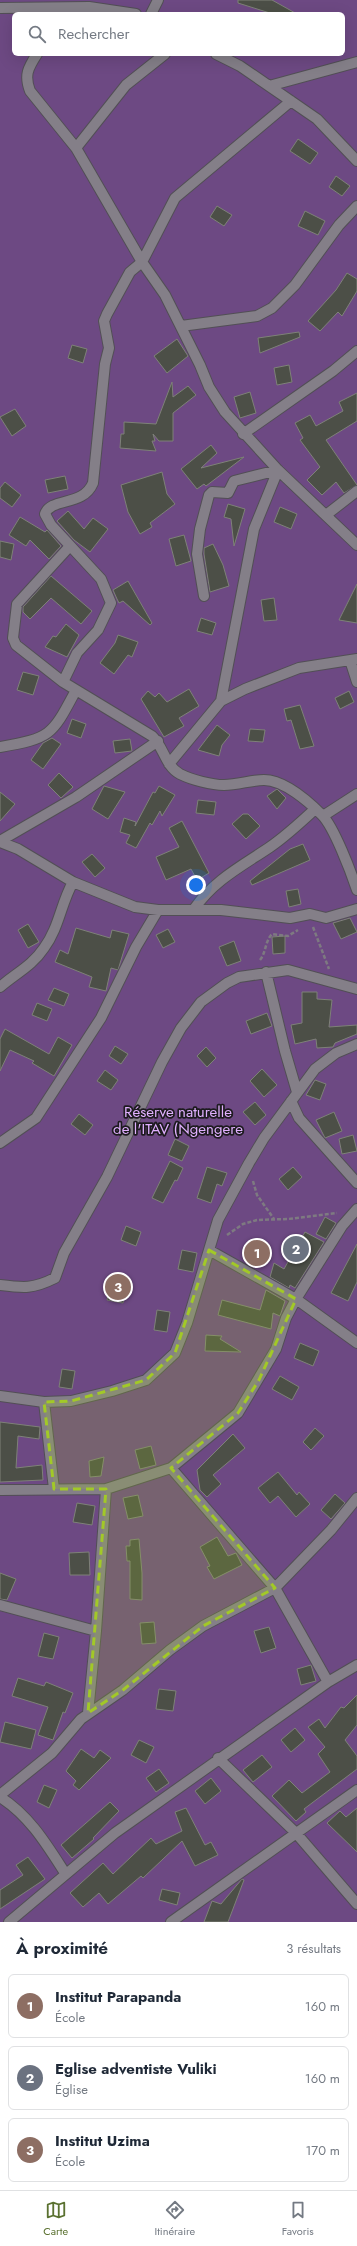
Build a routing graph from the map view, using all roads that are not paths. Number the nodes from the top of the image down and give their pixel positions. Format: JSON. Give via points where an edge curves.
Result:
{"nodes":[{"id":1,"x":158,"y":0,"type":"edge"},
{"id":2,"x":89,"y":4,"type":"edge"},
{"id":3,"x":0,"y":8,"type":"edge"},
{"id":4,"x":60,"y":11,"type":"edge"},
{"id":5,"x":127,"y":12,"type":"edge"},
{"id":6,"x":152,"y":12,"type":"edge"},
{"id":7,"x":36,"y":56,"type":"edge"},
{"id":8,"x":162,"y":56,"type":"edge"},
{"id":9,"x":220,"y":56,"type":"edge"},
{"id":10,"x":357,"y":62,"type":"edge"},
{"id":11,"x":269,"y":86,"type":"junction"},
{"id":12,"x":291,"y":101,"type":"junction"},
{"id":13,"x":76,"y":148,"type":"junction"},
{"id":14,"x":357,"y":161,"type":"edge"},
{"id":15,"x":357,"y":206,"type":"edge"},
{"id":16,"x":142,"y":262,"type":"junction"},
{"id":17,"x":181,"y":326,"type":"junction"},
{"id":18,"x":357,"y":351,"type":"edge"},
{"id":19,"x":243,"y":434,"type":"junction"},
{"id":20,"x":278,"y":470,"type":"junction"},
{"id":21,"x":357,"y":491,"type":"edge"},
{"id":22,"x":326,"y":515,"type":"junction"},
{"id":23,"x":357,"y":545,"type":"edge"},
{"id":24,"x":70,"y":546,"type":"junction"},
{"id":25,"x":204,"y":596,"type":"dead end"},
{"id":26,"x":354,"y":660,"type":"edge"},
{"id":27,"x":63,"y":682,"type":"junction"},
{"id":28,"x":357,"y":682,"type":"edge"},
{"id":29,"x":76,"y":690,"type":"junction"},
{"id":30,"x":221,"y":701,"type":"junction"},
{"id":31,"x":158,"y":741,"type":"junction"},
{"id":32,"x":0,"y":747,"type":"edge"},
{"id":33,"x":169,"y":764,"type":"junction"},
{"id":34,"x":357,"y":794,"type":"edge"},
{"id":35,"x":314,"y":810,"type":"junction"},
{"id":36,"x":323,"y":816,"type":"junction"},
{"id":37,"x":0,"y":841,"type":"edge"},
{"id":38,"x":73,"y":882,"type":"junction"},
{"id":39,"x":357,"y":890,"type":"edge"},
{"id":40,"x":194,"y":909,"type":"junction"},
{"id":41,"x":357,"y":909,"type":"edge"},
{"id":42,"x":158,"y":910,"type":"junction"},
{"id":43,"x":266,"y":972,"type":"junction"},
{"id":44,"x":0,"y":987,"type":"edge"},
{"id":45,"x":357,"y":989,"type":"edge"},
{"id":46,"x":357,"y":1044,"type":"edge"},
{"id":47,"x":297,"y":1092,"type":"junction"},
{"id":48,"x":291,"y":1101,"type":"junction"},
{"id":49,"x":0,"y":1143,"type":"edge"},
{"id":50,"x":357,"y":1183,"type":"edge"},
{"id":51,"x":355,"y":1210,"type":"edge"},
{"id":52,"x":209,"y":1250,"type":"junction"},
{"id":53,"x":0,"y":1285,"type":"edge"},
{"id":54,"x":296,"y":1298,"type":"junction"},
{"id":55,"x":357,"y":1343,"type":"edge"},
{"id":56,"x":0,"y":1396,"type":"edge"},
{"id":57,"x":44,"y":1402,"type":"junction"},
{"id":58,"x":171,"y":1468,"type":"junction"},
{"id":59,"x":54,"y":1489,"type":"junction"},
{"id":60,"x":106,"y":1489,"type":"junction"},
{"id":61,"x":0,"y":1490,"type":"edge"},
{"id":62,"x":357,"y":1498,"type":"edge"},
{"id":63,"x":275,"y":1588,"type":"junction"},
{"id":64,"x":0,"y":1605,"type":"edge"},
{"id":65,"x":96,"y":1631,"type":"junction"},
{"id":66,"x":357,"y":1665,"type":"edge"},
{"id":67,"x":328,"y":1682,"type":"junction"},
{"id":68,"x":88,"y":1713,"type":"junction"},
{"id":69,"x":218,"y":1758,"type":"junction"},
{"id":70,"x":357,"y":1790,"type":"edge"},
{"id":71,"x":0,"y":1796,"type":"edge"},
{"id":72,"x":296,"y":1833,"type":"junction"},
{"id":73,"x":65,"y":1873,"type":"junction"},
{"id":74,"x":357,"y":1904,"type":"edge"},
{"id":75,"x":9,"y":1922,"type":"edge"},
{"id":76,"x":171,"y":1922,"type":"edge"}],
"edges":[{"from":1,"to":6,"type":"street"},
{"from":2,"to":4,"type":"street"},
{"from":2,"to":5,"type":"street"},
{"from":3,"to":4,"type":"street"},
{"from":7,"to":13,"type":"street","via":[[26,71],[30,91]]},
{"from":8,"to":13,"type":"street","via":[[126,85]]},
{"from":9,"to":11,"type":"street"},
{"from":10,"to":11,"type":"street"},
{"from":11,"to":12,"type":"street"},
{"from":12,"to":14,"type":"street","via":[[317,119]]},
{"from":12,"to":16,"type":"street","via":[[175,198]]},
{"from":13,"to":16,"type":"street"},
{"from":15,"to":17,"type":"street","via":[[339,225],[285,297],[272,308],[257,316]]},
{"from":16,"to":17,"type":"street","via":[[165,295]]},
{"from":16,"to":24,"type":"street","via":[[130,272],[104,321],[109,348],[105,364],[93,483],[89,492],[49,508],[45,514],[51,525]]},
{"from":17,"to":19,"type":"street","via":[[208,387]]},
{"from":18,"to":19,"type":"street","via":[[333,371]]},
{"from":19,"to":20,"type":"street"},
{"from":20,"to":22,"type":"street"},
{"from":20,"to":25,"type":"street","via":[[234,481],[228,493],[212,492],[209,495],[200,529],[197,554]]},
{"from":20,"to":30,"type":"street","via":[[254,529]]},
{"from":21,"to":22,"type":"street"},
{"from":22,"to":23,"type":"street"},
{"from":24,"to":27,"type":"street","via":[[101,580],[111,603],[98,630],[77,653]]},
{"from":24,"to":27,"type":"street","via":[[17,604],[13,638],[20,649]]},
{"from":26,"to":28,"type":"street"},
{"from":26,"to":30,"type":"street","via":[[299,668]]},
{"from":27,"to":29,"type":"street"},
{"from":29,"to":31,"type":"street"},
{"from":29,"to":32,"type":"street","via":[[52,731],[26,742]]},
{"from":30,"to":33,"type":"street"},
{"from":31,"to":33,"type":"street"},
{"from":31,"to":37,"type":"street","via":[[76,797]]},
{"from":33,"to":35,"type":"street","via":[[186,776],[223,785],[264,780],[278,782],[292,790]]},
{"from":34,"to":36,"type":"street"},
{"from":35,"to":36,"type":"street"},
{"from":35,"to":40,"type":"street","via":[[276,843],[233,870],[204,894]]},
{"from":36,"to":39,"type":"street"},
{"from":37,"to":38,"type":"street"},
{"from":38,"to":42,"type":"street","via":[[134,907]]},
{"from":38,"to":44,"type":"street","via":[[65,896],[59,920],[45,947],[28,967]]},
{"from":40,"to":41,"type":"street","via":[[250,912],[290,918],[310,914],[326,918]]},
{"from":40,"to":42,"type":"street"},
{"from":42,"to":49,"type":"street","via":[[136,947],[101,1018],[36,1118]]},
{"from":43,"to":45,"type":"street","via":[[288,970]]},
{"from":43,"to":47,"type":"street"},
{"from":43,"to":53,"type":"street","via":[[227,983],[201,1002],[181,1028],[107,1177],[64,1253],[55,1278],[39,1286],[25,1288]]},
{"from":46,"to":47,"type":"street","via":[[336,1053],[315,1069]]},
{"from":47,"to":48,"type":"street"},
{"from":48,"to":50,"type":"street","via":[[299,1118]]},
{"from":48,"to":52,"type":"street","via":[[249,1163],[218,1220]]},
{"from":51,"to":54,"type":"street","via":[[330,1243]]},
{"from":52,"to":54,"type":"street"},
{"from":52,"to":57,"type":"street","via":[[174,1353],[146,1380],[112,1392],[71,1401]]},
{"from":54,"to":55,"type":"street"},
{"from":54,"to":58,"type":"street","via":[[286,1318],[276,1349],[238,1413]]},
{"from":56,"to":57,"type":"street"},
{"from":57,"to":59,"type":"street"},
{"from":58,"to":60,"type":"street"},
{"from":58,"to":63,"type":"street"},
{"from":59,"to":60,"type":"street"},
{"from":59,"to":61,"type":"street"},
{"from":60,"to":65,"type":"street"},
{"from":62,"to":63,"type":"street","via":[[331,1530]]},
{"from":63,"to":67,"type":"street"},
{"from":63,"to":68,"type":"street","via":[[203,1626],[123,1690]]},
{"from":64,"to":65,"type":"street"},
{"from":65,"to":68,"type":"street"},
{"from":66,"to":67,"type":"street"},
{"from":67,"to":69,"type":"street"},
{"from":68,"to":71,"type":"street","via":[[52,1753]]},
{"from":69,"to":72,"type":"street"},
{"from":69,"to":73,"type":"street"},
{"from":70,"to":72,"type":"street"},
{"from":71,"to":73,"type":"street","via":[[40,1835]]},
{"from":72,"to":74,"type":"street"},
{"from":72,"to":76,"type":"street"},
{"from":73,"to":75,"type":"street"}]}
